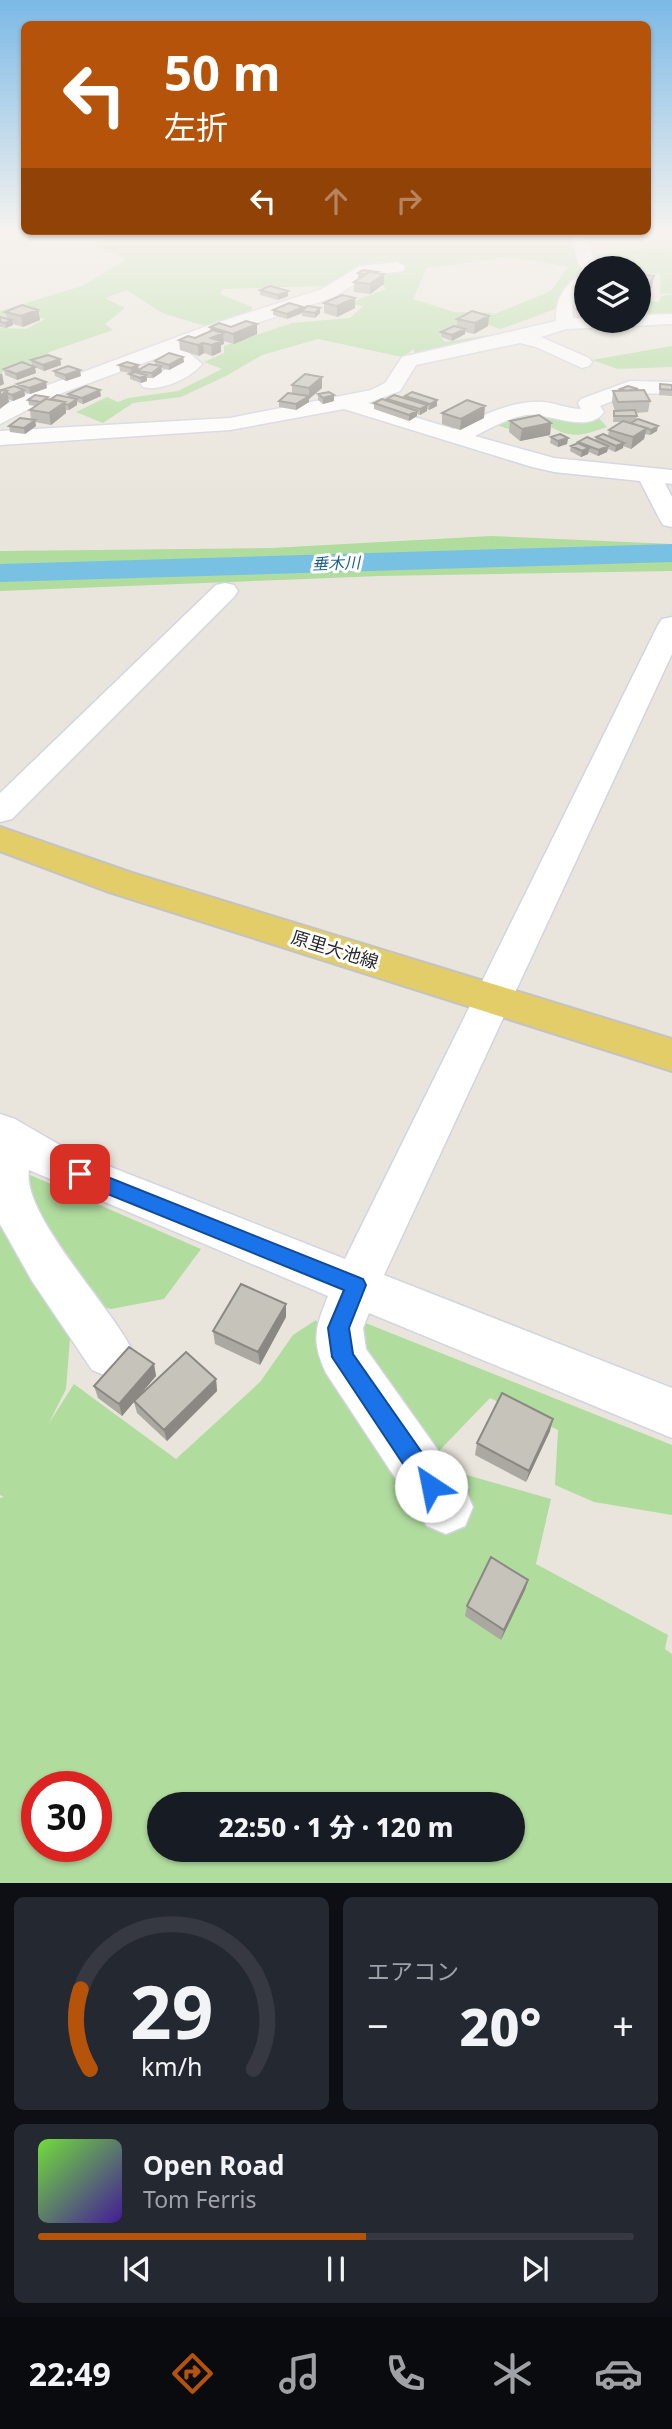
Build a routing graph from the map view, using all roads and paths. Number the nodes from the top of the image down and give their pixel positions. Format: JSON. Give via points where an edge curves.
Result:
{"nodes":[{"id":1,"x":254,"y":318,"type":"edge"},
{"id":2,"x":564,"y":318,"type":"edge"},
{"id":3,"x":672,"y":319,"type":"edge"},
{"id":4,"x":565,"y":324,"type":"junction"},
{"id":5,"x":433,"y":337,"type":"dead end"},
{"id":6,"x":520,"y":337,"type":"junction"},
{"id":7,"x":177,"y":344,"type":"junction"},
{"id":8,"x":414,"y":360,"type":"junction"},
{"id":9,"x":582,"y":362,"type":"dead end"},
{"id":10,"x":149,"y":383,"type":"dead end"},
{"id":11,"x":672,"y":388,"type":"edge"},
{"id":12,"x":345,"y":403,"type":"junction"},
{"id":13,"x":0,"y":418,"type":"edge"},
{"id":14,"x":0,"y":438,"type":"edge"},
{"id":15,"x":454,"y":438,"type":"junction"},
{"id":16,"x":661,"y":476,"type":"edge"},
{"id":17,"x":672,"y":520,"type":"edge"},
{"id":18,"x":225,"y":591,"type":"dead end"},
{"id":19,"x":672,"y":625,"type":"edge"},
{"id":20,"x":0,"y":812,"type":"edge"},
{"id":21,"x":0,"y":838,"type":"edge"},
{"id":22,"x":492,"y":998,"type":"junction"},
{"id":23,"x":672,"y":1055,"type":"edge"},
{"id":24,"x":11,"y":1138,"type":"edge"},
{"id":25,"x":356,"y":1285,"type":"junction"},
{"id":26,"x":109,"y":1354,"type":"dead end"},
{"id":27,"x":672,"y":1413,"type":"edge"},
{"id":28,"x":446,"y":1507,"type":"dead end"}],
"edges":[{"from":1,"to":7,"type":"street"},
{"from":2,"to":4,"type":"street"},
{"from":3,"to":4,"type":"street"},
{"from":4,"to":6,"type":"street"},
{"from":5,"to":8,"type":"street","via":[[411,349]]},
{"from":6,"to":8,"type":"street"},
{"from":6,"to":9,"type":"street"},
{"from":7,"to":10,"type":"street","via":[[177,353],[192,364]]},
{"from":7,"to":13,"type":"street","via":[[47,392]]},
{"from":8,"to":12,"type":"street","via":[[393,387]]},
{"from":11,"to":15,"type":"street","via":[[630,387],[588,403],[594,412],[577,417],[541,408],[505,414]]},
{"from":12,"to":14,"type":"street","via":[[230,424]]},
{"from":12,"to":15,"type":"street"},
{"from":15,"to":16,"type":"street","via":[[554,465]]},
{"from":16,"to":17,"type":"street"},
{"from":18,"to":20,"type":"street"},
{"from":19,"to":22,"type":"street"},
{"from":21,"to":22,"type":"main road","name":"原里大池線","via":[[119,882]]},
{"from":22,"to":23,"type":"main road","name":"原里大池線"},
{"from":22,"to":25,"type":"street"},
{"from":24,"to":25,"type":"street","via":[[55,1164]]},
{"from":24,"to":26,"type":"street","via":[[6,1179],[15,1213]]},
{"from":25,"to":27,"type":"street"},
{"from":25,"to":28,"type":"street","via":[[339,1328],[343,1357]]}]}
